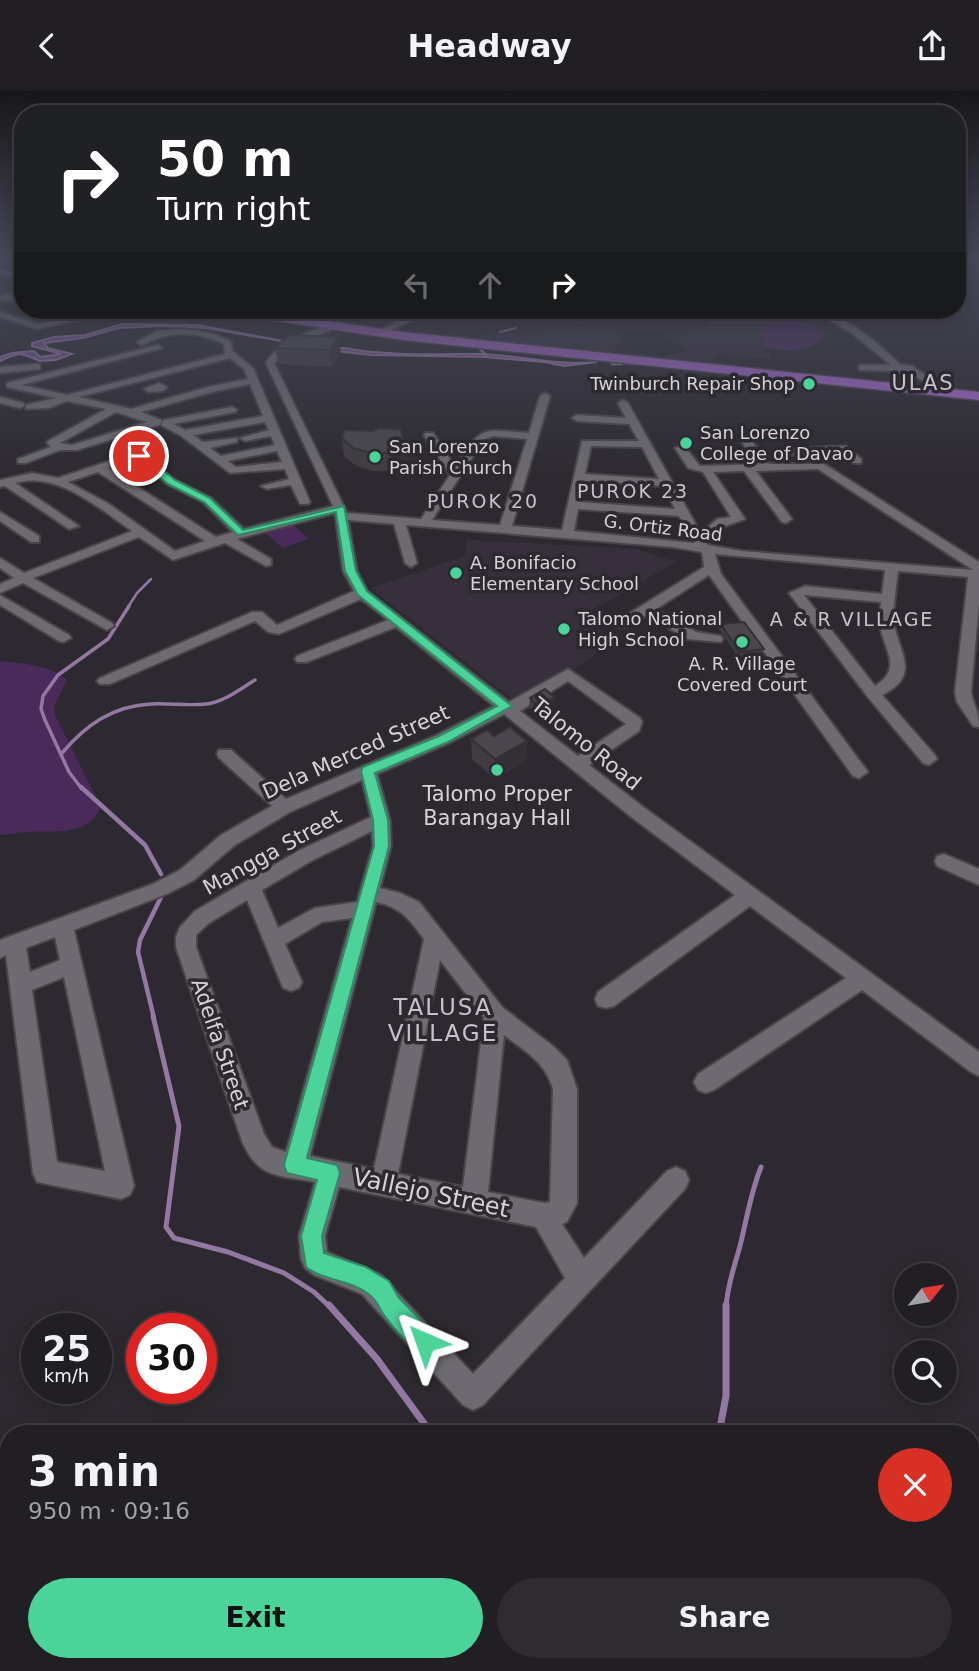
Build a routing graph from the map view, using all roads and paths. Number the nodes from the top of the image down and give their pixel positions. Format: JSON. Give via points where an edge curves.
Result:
{"nodes":[{"id":1,"x":322,"y":332,"type":"edge"},
{"id":2,"x":365,"y":332,"type":"edge"},
{"id":3,"x":389,"y":332,"type":"edge"},
{"id":4,"x":855,"y":332,"type":"edge"},
{"id":5,"x":870,"y":332,"type":"edge"},
{"id":6,"x":206,"y":336,"type":"junction"},
{"id":7,"x":403,"y":337,"type":"junction"},
{"id":8,"x":141,"y":342,"type":"dead end"},
{"id":9,"x":182,"y":342,"type":"dead end"},
{"id":10,"x":877,"y":350,"type":"junction"},
{"id":11,"x":230,"y":355,"type":"junction"},
{"id":12,"x":273,"y":356,"type":"junction"},
{"id":13,"x":245,"y":363,"type":"junction"},
{"id":14,"x":189,"y":366,"type":"junction"},
{"id":15,"x":233,"y":367,"type":"dead end"},
{"id":16,"x":862,"y":368,"type":"dead end"},
{"id":17,"x":904,"y":368,"type":"junction"},
{"id":18,"x":0,"y":370,"type":"edge"},
{"id":19,"x":61,"y":372,"type":"junction"},
{"id":20,"x":254,"y":381,"type":"junction"},
{"id":21,"x":173,"y":383,"type":"dead end"},
{"id":22,"x":5,"y":385,"type":"edge"},
{"id":23,"x":65,"y":385,"type":"dead end"},
{"id":24,"x":223,"y":386,"type":"junction"},
{"id":25,"x":931,"y":386,"type":"junction"},
{"id":26,"x":914,"y":389,"type":"junction"},
{"id":27,"x":39,"y":392,"type":"junction"},
{"id":28,"x":136,"y":393,"type":"dead end"},
{"id":29,"x":971,"y":395,"type":"edge"},
{"id":30,"x":545,"y":396,"type":"dead end"},
{"id":31,"x":122,"y":397,"type":"dead end"},
{"id":32,"x":66,"y":398,"type":"junction"},
{"id":33,"x":0,"y":400,"type":"edge"},
{"id":34,"x":218,"y":400,"type":"dead end"},
{"id":35,"x":167,"y":402,"type":"junction"},
{"id":36,"x":623,"y":403,"type":"dead end"},
{"id":37,"x":92,"y":404,"type":"junction"},
{"id":38,"x":22,"y":407,"type":"junction"},
{"id":39,"x":115,"y":408,"type":"junction"},
{"id":40,"x":74,"y":410,"type":"dead end"},
{"id":41,"x":232,"y":410,"type":"junction"},
{"id":42,"x":131,"y":412,"type":"junction"},
{"id":43,"x":4,"y":415,"type":"dead end"},
{"id":44,"x":269,"y":418,"type":"junction"},
{"id":45,"x":577,"y":418,"type":"dead end"},
{"id":46,"x":92,"y":421,"type":"junction"},
{"id":47,"x":633,"y":421,"type":"junction"},
{"id":48,"x":161,"y":423,"type":"junction"},
{"id":49,"x":236,"y":424,"type":"junction"},
{"id":50,"x":127,"y":430,"type":"junction"},
{"id":51,"x":276,"y":432,"type":"junction"},
{"id":52,"x":184,"y":433,"type":"junction"},
{"id":53,"x":429,"y":435,"type":"dead end"},
{"id":54,"x":530,"y":436,"type":"junction"},
{"id":55,"x":746,"y":441,"type":"dead end"},
{"id":56,"x":645,"y":444,"type":"junction"},
{"id":57,"x":201,"y":446,"type":"junction"},
{"id":58,"x":59,"y":447,"type":"junction"},
{"id":59,"x":282,"y":447,"type":"junction"},
{"id":60,"x":680,"y":448,"type":"dead end"},
{"id":61,"x":817,"y":450,"type":"junction"},
{"id":62,"x":755,"y":453,"type":"junction"},
{"id":63,"x":217,"y":460,"type":"junction"},
{"id":64,"x":22,"y":461,"type":"dead end"},
{"id":65,"x":288,"y":464,"type":"junction"},
{"id":66,"x":824,"y":464,"type":"junction"},
{"id":67,"x":765,"y":466,"type":"junction"},
{"id":68,"x":98,"y":467,"type":"junction"},
{"id":69,"x":747,"y":467,"type":"junction"},
{"id":70,"x":706,"y":469,"type":"junction"},
{"id":71,"x":455,"y":475,"type":"junction"},
{"id":72,"x":578,"y":477,"type":"junction"},
{"id":73,"x":295,"y":481,"type":"junction"},
{"id":74,"x":57,"y":482,"type":"junction"},
{"id":75,"x":667,"y":482,"type":"junction"},
{"id":76,"x":3,"y":483,"type":"edge"},
{"id":77,"x":267,"y":487,"type":"dead end"},
{"id":78,"x":304,"y":502,"type":"dead end"},
{"id":79,"x":573,"y":505,"type":"junction"},
{"id":80,"x":341,"y":512,"type":"junction"},
{"id":81,"x":684,"y":513,"type":"junction"},
{"id":82,"x":0,"y":516,"type":"edge"},
{"id":83,"x":786,"y":519,"type":"dead end"},
{"id":84,"x":399,"y":521,"type":"junction"},
{"id":85,"x":424,"y":523,"type":"junction"},
{"id":86,"x":73,"y":526,"type":"dead end"},
{"id":87,"x":504,"y":531,"type":"junction"},
{"id":88,"x":141,"y":532,"type":"junction"},
{"id":89,"x":241,"y":533,"type":"junction"},
{"id":90,"x":567,"y":535,"type":"junction"},
{"id":91,"x":35,"y":539,"type":"dead end"},
{"id":92,"x":219,"y":540,"type":"junction"},
{"id":93,"x":703,"y":545,"type":"junction"},
{"id":94,"x":0,"y":562,"type":"edge"},
{"id":95,"x":266,"y":562,"type":"dead end"},
{"id":96,"x":411,"y":563,"type":"dead end"},
{"id":97,"x":892,"y":567,"type":"junction"},
{"id":98,"x":711,"y":568,"type":"junction"},
{"id":99,"x":978,"y":572,"type":"edge"},
{"id":100,"x":23,"y":578,"type":"junction"},
{"id":101,"x":0,"y":589,"type":"edge"},
{"id":102,"x":362,"y":593,"type":"junction"},
{"id":103,"x":0,"y":599,"type":"edge"},
{"id":104,"x":889,"y":599,"type":"junction"},
{"id":105,"x":647,"y":609,"type":"junction"},
{"id":106,"x":396,"y":622,"type":"junction"},
{"id":107,"x":622,"y":624,"type":"dead end"},
{"id":108,"x":107,"y":625,"type":"dead end"},
{"id":109,"x":64,"y":638,"type":"dead end"},
{"id":110,"x":716,"y":639,"type":"dead end"},
{"id":111,"x":302,"y":660,"type":"dead end"},
{"id":112,"x":972,"y":680,"type":"edge"},
{"id":113,"x":105,"y":681,"type":"dead end"},
{"id":114,"x":872,"y":693,"type":"junction"},
{"id":115,"x":508,"y":708,"type":"junction"},
{"id":116,"x":979,"y":722,"type":"edge"},
{"id":117,"x":225,"y":754,"type":"dead end"},
{"id":118,"x":929,"y":759,"type":"dead end"},
{"id":119,"x":578,"y":764,"type":"junction"},
{"id":120,"x":368,"y":771,"type":"junction"},
{"id":121,"x":859,"y":772,"type":"dead end"},
{"id":122,"x":284,"y":807,"type":"junction"},
{"id":123,"x":381,"y":820,"type":"junction"},
{"id":124,"x":944,"y":861,"type":"dead end"},
{"id":125,"x":979,"y":878,"type":"edge"},
{"id":126,"x":251,"y":887,"type":"junction"},
{"id":127,"x":750,"y":895,"type":"junction"},
{"id":128,"x":366,"y":902,"type":"junction"},
{"id":129,"x":63,"y":925,"type":"junction"},
{"id":130,"x":188,"y":929,"type":"joint"},
{"id":131,"x":435,"y":936,"type":"junction"},
{"id":132,"x":274,"y":941,"type":"junction"},
{"id":133,"x":7,"y":945,"type":"edge"},
{"id":134,"x":72,"y":965,"type":"junction"},
{"id":135,"x":862,"y":979,"type":"junction"},
{"id":136,"x":291,"y":982,"type":"dead end"},
{"id":137,"x":21,"y":985,"type":"junction"},
{"id":138,"x":606,"y":999,"type":"dead end"},
{"id":139,"x":495,"y":1015,"type":"junction"},
{"id":140,"x":979,"y":1065,"type":"edge"},
{"id":141,"x":706,"y":1082,"type":"dead end"},
{"id":142,"x":263,"y":1156,"type":"joint"},
{"id":143,"x":295,"y":1165,"type":"junction"},
{"id":144,"x":330,"y":1173,"type":"junction"},
{"id":145,"x":676,"y":1180,"type":"dead end"},
{"id":146,"x":384,"y":1184,"type":"junction"},
{"id":147,"x":474,"y":1202,"type":"junction"},
{"id":148,"x":551,"y":1215,"type":"junction"},
{"id":149,"x":582,"y":1279,"type":"junction"}],
"edges":[{"from":1,"to":12,"type":"street"},
{"from":2,"to":7,"type":"highway"},
{"from":3,"to":7,"type":"highway"},
{"from":4,"to":10,"type":"street"},
{"from":5,"to":10,"type":"street","via":[[884,347]]},
{"from":6,"to":8,"type":"street","via":[[167,333]]},
{"from":6,"to":9,"type":"street"},
{"from":6,"to":11,"type":"street","via":[[228,343]]},
{"from":7,"to":26,"type":"highway"},
{"from":10,"to":17,"type":"street"},
{"from":11,"to":13,"type":"street"},
{"from":11,"to":14,"type":"street"},
{"from":12,"to":13,"type":"street"},
{"from":12,"to":80,"type":"street","name":"Talomo Road","via":[[271,367]]},
{"from":13,"to":15,"type":"street"},
{"from":13,"to":20,"type":"street"},
{"from":14,"to":19,"type":"street","via":[[167,350]]},
{"from":14,"to":32,"type":"street"},
{"from":16,"to":17,"type":"street"},
{"from":17,"to":25,"type":"street"},
{"from":17,"to":26,"type":"street"},
{"from":18,"to":19,"type":"street","via":[[44,366]]},
{"from":19,"to":22,"type":"street"},
{"from":20,"to":24,"type":"street"},
{"from":20,"to":44,"type":"street"},
{"from":21,"to":28,"type":"street"},
{"from":22,"to":27,"type":"street"},
{"from":23,"to":27,"type":"street"},
{"from":24,"to":35,"type":"street"},
{"from":24,"to":41,"type":"street"},
{"from":25,"to":26,"type":"highway"},
{"from":25,"to":29,"type":"highway"},
{"from":27,"to":32,"type":"street"},
{"from":30,"to":54,"type":"street"},
{"from":31,"to":37,"type":"street"},
{"from":32,"to":37,"type":"street"},
{"from":32,"to":38,"type":"street","via":[[45,406]]},
{"from":33,"to":38,"type":"street"},
{"from":34,"to":35,"type":"street"},
{"from":35,"to":42,"type":"street"},
{"from":36,"to":47,"type":"street"},
{"from":37,"to":39,"type":"street"},
{"from":37,"to":40,"type":"street"},
{"from":38,"to":43,"type":"street"},
{"from":39,"to":42,"type":"street"},
{"from":39,"to":46,"type":"street"},
{"from":41,"to":48,"type":"street"},
{"from":41,"to":49,"type":"street"},
{"from":42,"to":48,"type":"street"},
{"from":44,"to":49,"type":"street"},
{"from":44,"to":51,"type":"street"},
{"from":45,"to":47,"type":"street"},
{"from":46,"to":50,"type":"street"},
{"from":46,"to":58,"type":"street","via":[[52,443]]},
{"from":47,"to":56,"type":"street"},
{"from":48,"to":50,"type":"street"},
{"from":48,"to":52,"type":"street"},
{"from":49,"to":52,"type":"street"},
{"from":50,"to":58,"type":"street","via":[[79,447]]},
{"from":51,"to":57,"type":"street"},
{"from":51,"to":59,"type":"street"},
{"from":52,"to":57,"type":"street"},
{"from":53,"to":71,"type":"street"},
{"from":54,"to":71,"type":"street","via":[[482,435]]},
{"from":54,"to":87,"type":"street"},
{"from":55,"to":62,"type":"street"},
{"from":56,"to":72,"type":"street","via":[[588,442]]},
{"from":56,"to":75,"type":"street"},
{"from":57,"to":63,"type":"street"},
{"from":58,"to":64,"type":"street"},
{"from":59,"to":63,"type":"street"},
{"from":59,"to":65,"type":"street"},
{"from":60,"to":70,"type":"street","via":[[694,467]]},
{"from":61,"to":62,"type":"street"},
{"from":61,"to":66,"type":"street"},
{"from":61,"to":66,"type":"street","via":[[846,449],[857,461]]},
{"from":62,"to":67,"type":"street"},
{"from":63,"to":65,"type":"street","via":[[238,472]]},
{"from":65,"to":73,"type":"street"},
{"from":66,"to":67,"type":"street"},
{"from":66,"to":99,"type":"street"},
{"from":67,"to":69,"type":"street"},
{"from":68,"to":74,"type":"street"},
{"from":68,"to":89,"type":"street","via":[[139,456],[171,482],[207,500]]},
{"from":68,"to":92,"type":"street"},
{"from":69,"to":70,"type":"street"},
{"from":69,"to":83,"type":"street"},
{"from":70,"to":93,"type":"street","via":[[739,519],[715,525],[715,534]]},
{"from":71,"to":85,"type":"street"},
{"from":72,"to":75,"type":"street"},
{"from":72,"to":79,"type":"street"},
{"from":73,"to":77,"type":"street"},
{"from":73,"to":78,"type":"street"},
{"from":74,"to":76,"type":"street","via":[[34,475]]},
{"from":74,"to":88,"type":"street"},
{"from":75,"to":81,"type":"street"},
{"from":76,"to":86,"type":"street"},
{"from":79,"to":81,"type":"street"},
{"from":79,"to":90,"type":"street"},
{"from":80,"to":84,"type":"street","name":"G. Ortiz Road"},
{"from":80,"to":89,"type":"street","name":"G. Ortiz Road"},
{"from":80,"to":102,"type":"street","name":"Talomo Road","via":[[350,571]]},
{"from":81,"to":93,"type":"street"},
{"from":82,"to":91,"type":"street"},
{"from":84,"to":85,"type":"street","name":"G. Ortiz Road"},
{"from":84,"to":96,"type":"street"},
{"from":85,"to":87,"type":"street","name":"G. Ortiz Road"},
{"from":87,"to":90,"type":"street","name":"G. Ortiz Road"},
{"from":88,"to":92,"type":"street","name":"G. Ortiz Road","via":[[173,555]]},
{"from":88,"to":100,"type":"street"},
{"from":89,"to":92,"type":"street","name":"G. Ortiz Road"},
{"from":90,"to":93,"type":"street","name":"G. Ortiz Road"},
{"from":92,"to":95,"type":"street"},
{"from":93,"to":97,"type":"street","name":"G. Ortiz Road","via":[[743,555]]},
{"from":93,"to":98,"type":"street"},
{"from":94,"to":100,"type":"street"},
{"from":97,"to":99,"type":"street","name":"G. Ortiz Road"},
{"from":97,"to":104,"type":"street"},
{"from":98,"to":105,"type":"street"},
{"from":98,"to":121,"type":"street"},
{"from":99,"to":112,"type":"street"},
{"from":100,"to":101,"type":"street"},
{"from":100,"to":108,"type":"street"},
{"from":102,"to":106,"type":"street","name":"Talomo Road"},
{"from":102,"to":113,"type":"street","via":[[279,630],[257,615]]},
{"from":103,"to":109,"type":"street"},
{"from":104,"to":114,"type":"street","via":[[887,623],[897,665],[890,684]]},
{"from":104,"to":114,"type":"street","via":[[806,590],[796,593]]},
{"from":105,"to":107,"type":"street"},
{"from":105,"to":110,"type":"street","via":[[692,636]]},
{"from":106,"to":111,"type":"street"},
{"from":106,"to":115,"type":"street","name":"Talomo Road"},
{"from":112,"to":116,"type":"street","via":[[965,702]]},
{"from":114,"to":118,"type":"street"},
{"from":115,"to":119,"type":"street","name":"Talomo Road"},
{"from":115,"to":119,"type":"street","name":"Dela Merced Street","via":[[568,674],[634,722]]},
{"from":115,"to":120,"type":"street","name":"Dela Merced Street"},
{"from":117,"to":122,"type":"street"},
{"from":119,"to":127,"type":"street","name":"Talomo Road"},
{"from":120,"to":122,"type":"street","name":"Dela Merced Street"},
{"from":120,"to":123,"type":"street"},
{"from":122,"to":129,"type":"street","name":"Dela Merced Street","via":[[228,840],[174,882]]},
{"from":123,"to":126,"type":"street","name":"Mangga Street","via":[[322,846]]},
{"from":123,"to":128,"type":"street","via":[[382,846]]},
{"from":124,"to":125,"type":"street"},
{"from":126,"to":130,"type":"street","name":"Mangga Street"},
{"from":126,"to":132,"type":"street"},
{"from":127,"to":135,"type":"street","name":"Talomo Road"},
{"from":127,"to":138,"type":"street"},
{"from":128,"to":131,"type":"street","via":[[404,901]]},
{"from":128,"to":132,"type":"street","via":[[319,913]]},
{"from":128,"to":143,"type":"street"},
{"from":129,"to":133,"type":"street","name":"Dela Merced Street"},
{"from":129,"to":134,"type":"street"},
{"from":130,"to":142,"type":"street","name":"Adelfa Street","via":[[186,947]]},
{"from":131,"to":139,"type":"street"},
{"from":131,"to":146,"type":"street"},
{"from":132,"to":136,"type":"street"},
{"from":133,"to":137,"type":"street"},
{"from":134,"to":137,"type":"street"},
{"from":134,"to":137,"type":"street","via":[[121,1187],[46,1173]]},
{"from":135,"to":140,"type":"street","name":"Talomo Road"},
{"from":135,"to":141,"type":"street"},
{"from":139,"to":147,"type":"street"},
{"from":139,"to":148,"type":"street","via":[[553,1061],[563,1077],[564,1203]]},
{"from":142,"to":143,"type":"street","name":"Vallejo Street"},
{"from":143,"to":144,"type":"street","name":"Vallejo Street"},
{"from":144,"to":146,"type":"street","name":"Vallejo Street"},
{"from":144,"to":149,"type":"street","via":[[312,1236],[314,1259],[381,1289],[391,1306],[473,1395]]},
{"from":145,"to":149,"type":"street"},
{"from":146,"to":147,"type":"street","name":"Vallejo Street"},
{"from":147,"to":148,"type":"street","name":"Vallejo Street"},
{"from":148,"to":149,"type":"street","via":[[554,1237]]}]}
